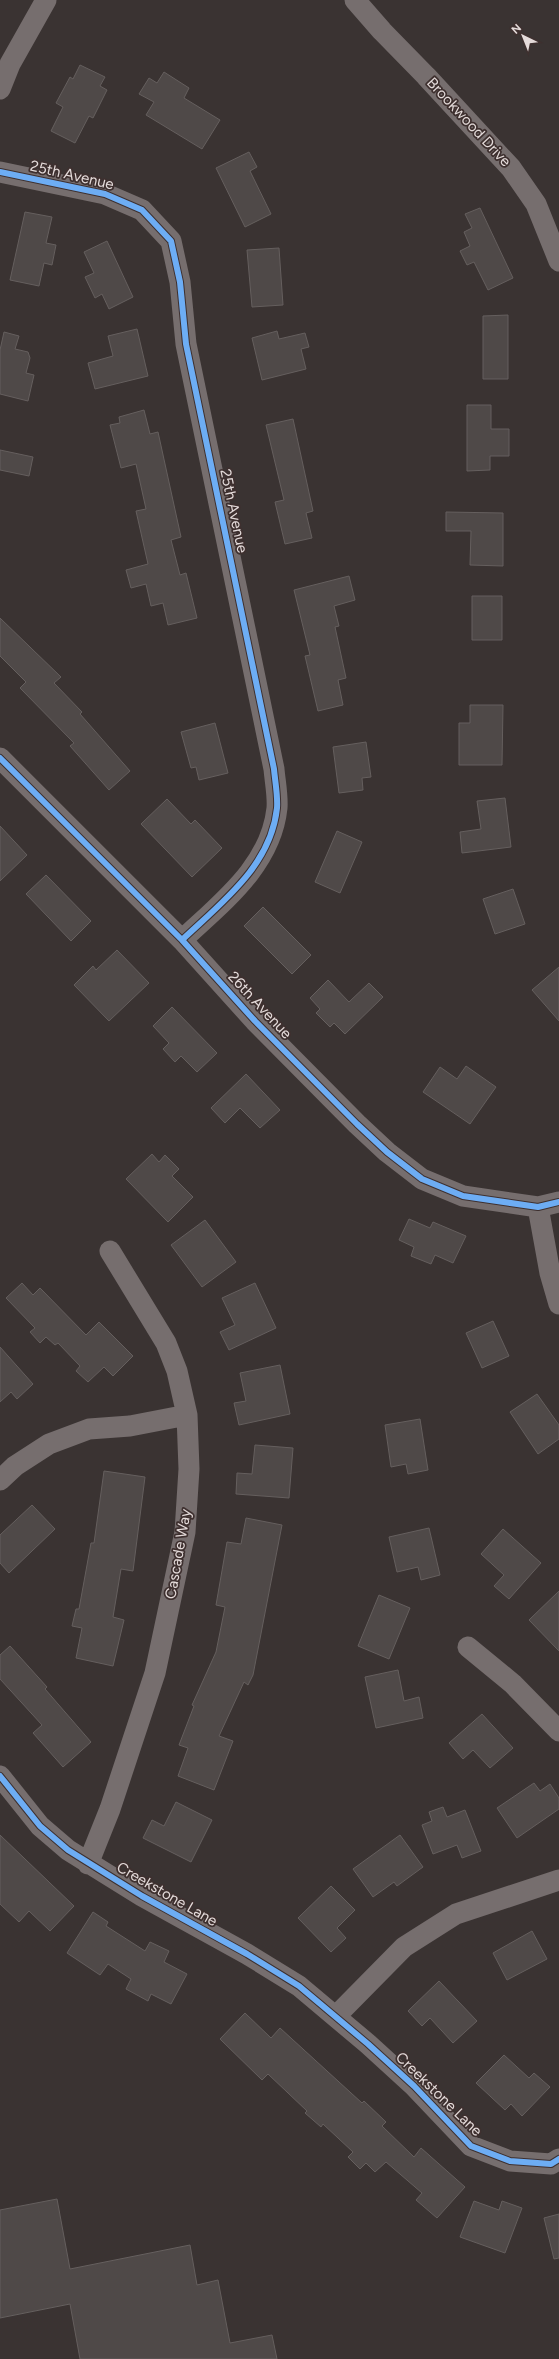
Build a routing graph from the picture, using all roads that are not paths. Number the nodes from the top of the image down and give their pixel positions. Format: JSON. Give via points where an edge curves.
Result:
{"nodes":[{"id":1,"x":46,"y":0,"type":"edge"},
{"id":2,"x":355,"y":0,"type":"edge"},
{"id":3,"x":0,"y":89,"type":"edge"},
{"id":4,"x":0,"y":172,"type":"edge"},
{"id":5,"x":559,"y":261,"type":"edge"},
{"id":6,"x":0,"y":758,"type":"edge"},
{"id":7,"x":182,"y":940,"type":"junction"},
{"id":8,"x":559,"y":1202,"type":"edge"},
{"id":9,"x":538,"y":1207,"type":"junction"},
{"id":10,"x":110,"y":1251,"type":"dead end"},
{"id":11,"x":559,"y":1304,"type":"edge"},
{"id":12,"x":187,"y":1415,"type":"junction"},
{"id":13,"x":0,"y":1480,"type":"edge"},
{"id":14,"x":468,"y":1647,"type":"dead end"},
{"id":15,"x":559,"y":1731,"type":"edge"},
{"id":16,"x":0,"y":1776,"type":"edge"},
{"id":17,"x":88,"y":1864,"type":"junction"},
{"id":18,"x":559,"y":1880,"type":"edge"},
{"id":19,"x":336,"y":2016,"type":"junction"},
{"id":20,"x":559,"y":2159,"type":"edge"}],
"edges":[{"from":1,"to":3,"type":"street","via":[[10,64]]},
{"from":2,"to":5,"type":"street","name":"Brookwood Drive","via":[[511,168],[536,204]]},
{"from":4,"to":7,"type":"street","name":"25th Avenue","via":[[105,194],[142,210],[171,241],[180,282],[186,344],[274,769],[277,808],[266,847],[244,881]]},
{"from":6,"to":7,"type":"street","name":"26th Avenue"},
{"from":7,"to":9,"type":"street","name":"26th Avenue","via":[[255,1021],[357,1124],[422,1179],[463,1196]]},
{"from":8,"to":9,"type":"street"},
{"from":9,"to":11,"type":"street","via":[[550,1273]]},
{"from":10,"to":12,"type":"street","name":"Cascade Way","via":[[166,1343],[177,1371]]},
{"from":12,"to":13,"type":"street","via":[[130,1426],[89,1429],[49,1444],[15,1466]]},
{"from":12,"to":17,"type":"street","name":"Cascade Way","via":[[189,1469],[185,1532],[155,1673],[110,1809]]},
{"from":14,"to":15,"type":"street","via":[[514,1684]]},
{"from":16,"to":17,"type":"street","name":"Creekstone Lane","via":[[40,1826]]},
{"from":17,"to":19,"type":"street","name":"Creekstone Lane","via":[[286,1978]]},
{"from":18,"to":19,"type":"street","via":[[456,1914],[404,1947]]},
{"from":19,"to":20,"type":"street","name":"Creekstone Lane","via":[[414,2086],[471,2146],[510,2161],[551,2164]]}]}
